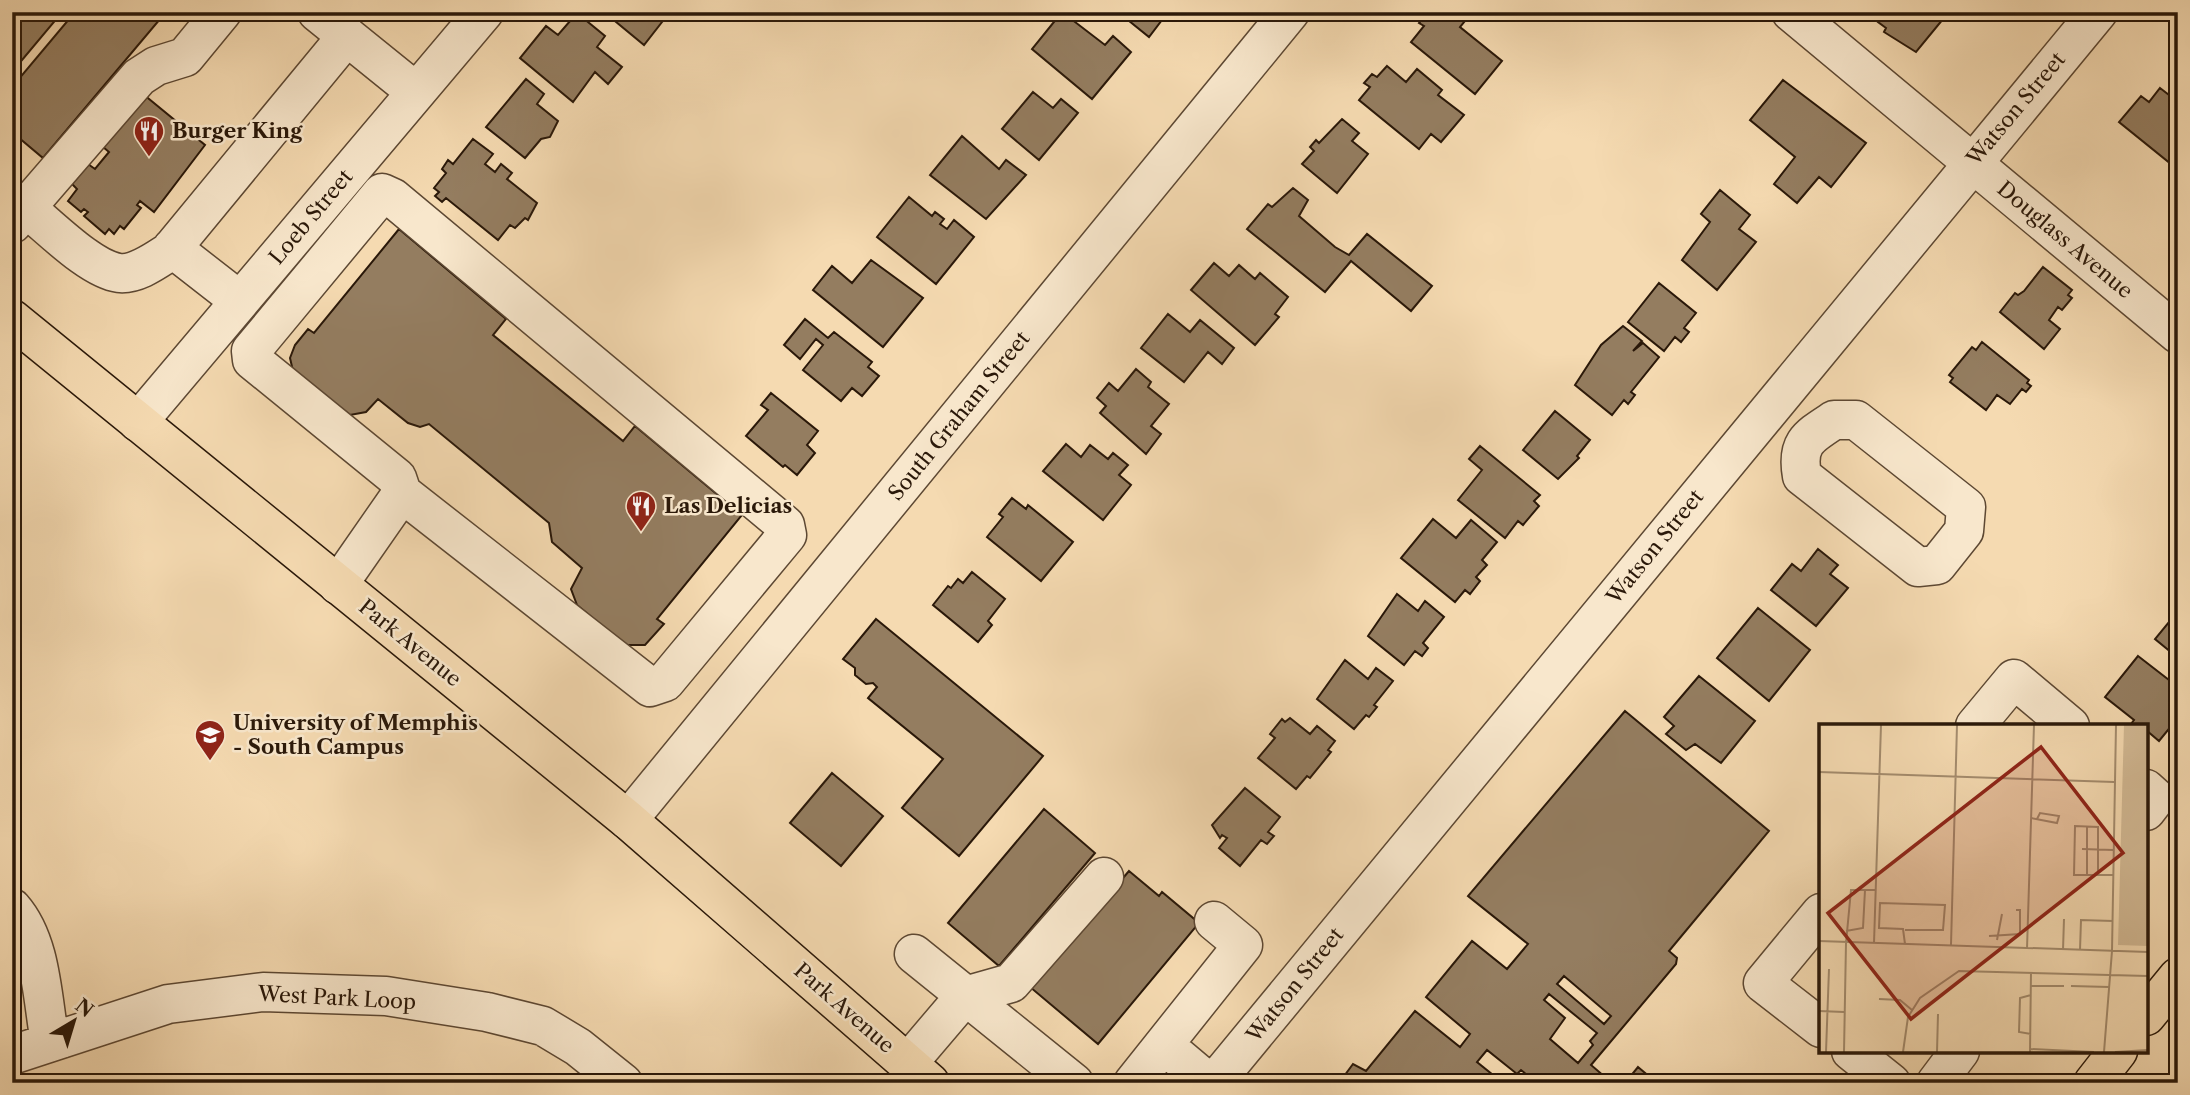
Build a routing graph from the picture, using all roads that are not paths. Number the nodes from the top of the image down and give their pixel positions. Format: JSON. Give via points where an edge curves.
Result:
{"nodes":[{"id":1,"x":222,"y":12,"type":"edge"},
{"id":2,"x":317,"y":12,"type":"edge"},
{"id":3,"x":484,"y":12,"type":"edge"},
{"id":4,"x":1290,"y":12,"type":"edge"},
{"id":5,"x":1791,"y":12,"type":"edge"},
{"id":6,"x":2098,"y":12,"type":"edge"},
{"id":7,"x":347,"y":36,"type":"junction"},
{"id":8,"x":416,"y":92,"type":"junction"},
{"id":9,"x":1971,"y":163,"type":"junction"},
{"id":10,"x":19,"y":216,"type":"edge"},
{"id":11,"x":172,"y":248,"type":"junction"},
{"id":12,"x":240,"y":301,"type":"junction"},
{"id":13,"x":12,"y":319,"type":"edge"},
{"id":14,"x":2178,"y":334,"type":"edge"},
{"id":15,"x":1771,"y":405,"type":"junction"},
{"id":16,"x":138,"y":422,"type":"junction"},
{"id":17,"x":1807,"y":438,"type":"dead end"},
{"id":18,"x":402,"y":494,"type":"junction"},
{"id":19,"x":338,"y":585,"type":"junction"},
{"id":20,"x":1978,"y":724,"type":"edge"},
{"id":21,"x":2068,"y":724,"type":"edge"},
{"id":22,"x":628,"y":820,"type":"junction"},
{"id":23,"x":1104,"y":877,"type":"dead end"},
{"id":24,"x":12,"y":908,"type":"edge"},
{"id":25,"x":1819,"y":915,"type":"edge"},
{"id":26,"x":1214,"y":921,"type":"dead end"},
{"id":27,"x":914,"y":954,"type":"dead end"},
{"id":28,"x":2178,"y":977,"type":"edge"},
{"id":29,"x":965,"y":996,"type":"junction"},
{"id":30,"x":2148,"y":1014,"type":"edge"},
{"id":31,"x":1819,"y":1026,"type":"edge"},
{"id":32,"x":50,"y":1042,"type":"junction"},
{"id":33,"x":1164,"y":1045,"type":"junction"},
{"id":34,"x":1854,"y":1053,"type":"edge"},
{"id":35,"x":1959,"y":1053,"type":"edge"},
{"id":36,"x":2116,"y":1053,"type":"edge"},
{"id":37,"x":12,"y":1055,"type":"edge"},
{"id":38,"x":919,"y":1073,"type":"edge"},
{"id":39,"x":1060,"y":1079,"type":"edge"},
{"id":40,"x":623,"y":1083,"type":"edge"},
{"id":41,"x":1133,"y":1083,"type":"edge"},
{"id":42,"x":1209,"y":1083,"type":"edge"},
{"id":43,"x":1214,"y":1083,"type":"edge"},
{"id":44,"x":1891,"y":1083,"type":"edge"},
{"id":45,"x":1936,"y":1083,"type":"edge"},
{"id":46,"x":2093,"y":1083,"type":"edge"}],
"edges":[{"from":1,"to":10,"type":"street","via":[[185,57],[139,77]]},
{"from":2,"to":7,"type":"street"},
{"from":3,"to":8,"type":"street","name":"Loeb Street"},
{"from":4,"to":22,"type":"street","name":"South Graham Street"},
{"from":5,"to":9,"type":"street","name":"Douglass Avenue"},
{"from":6,"to":9,"type":"street","name":"Watson Street"},
{"from":7,"to":8,"type":"street"},
{"from":7,"to":11,"type":"street"},
{"from":8,"to":12,"type":"street","name":"Loeb Street"},
{"from":9,"to":14,"type":"street","name":"Douglass Avenue"},
{"from":9,"to":15,"type":"street","name":"Watson Street"},
{"from":10,"to":11,"type":"street","via":[[120,273],[147,266]]},
{"from":11,"to":12,"type":"street"},
{"from":12,"to":16,"type":"street","name":"Loeb Street"},
{"from":13,"to":16,"type":"main road","name":"Park Avenue"},
{"from":15,"to":17,"type":"street"},
{"from":15,"to":43,"type":"street","name":"Watson Street"},
{"from":16,"to":19,"type":"main road","name":"Park Avenue"},
{"from":18,"to":18,"type":"street","via":[[397,478],[252,360],[251,351],[382,193],[775,516],[785,525],[787,535],[665,682],[650,687]]},
{"from":18,"to":19,"type":"street"},
{"from":19,"to":22,"type":"main road","name":"Park Avenue"},
{"from":20,"to":21,"type":"street","via":[[2014,679]]},
{"from":22,"to":38,"type":"main road","name":"Park Avenue"},
{"from":23,"to":29,"type":"street","via":[[1011,983]]},
{"from":24,"to":32,"type":"street","via":[[33,942]]},
{"from":25,"to":31,"type":"street","via":[[1763,983]]},
{"from":26,"to":33,"type":"street","via":[[1243,945]]},
{"from":27,"to":29,"type":"street"},
{"from":28,"to":30,"type":"main road"},
{"from":29,"to":38,"type":"street"},
{"from":29,"to":39,"type":"street"},
{"from":32,"to":37,"type":"street","name":"West Park Loop"},
{"from":32,"to":40,"type":"street","name":"West Park Loop","via":[[168,1004],[263,992],[386,996],[543,1026]]},
{"from":33,"to":41,"type":"street"},
{"from":33,"to":42,"type":"street"},
{"from":34,"to":44,"type":"street"},
{"from":35,"to":45,"type":"street"},
{"from":36,"to":46,"type":"main road"}]}
